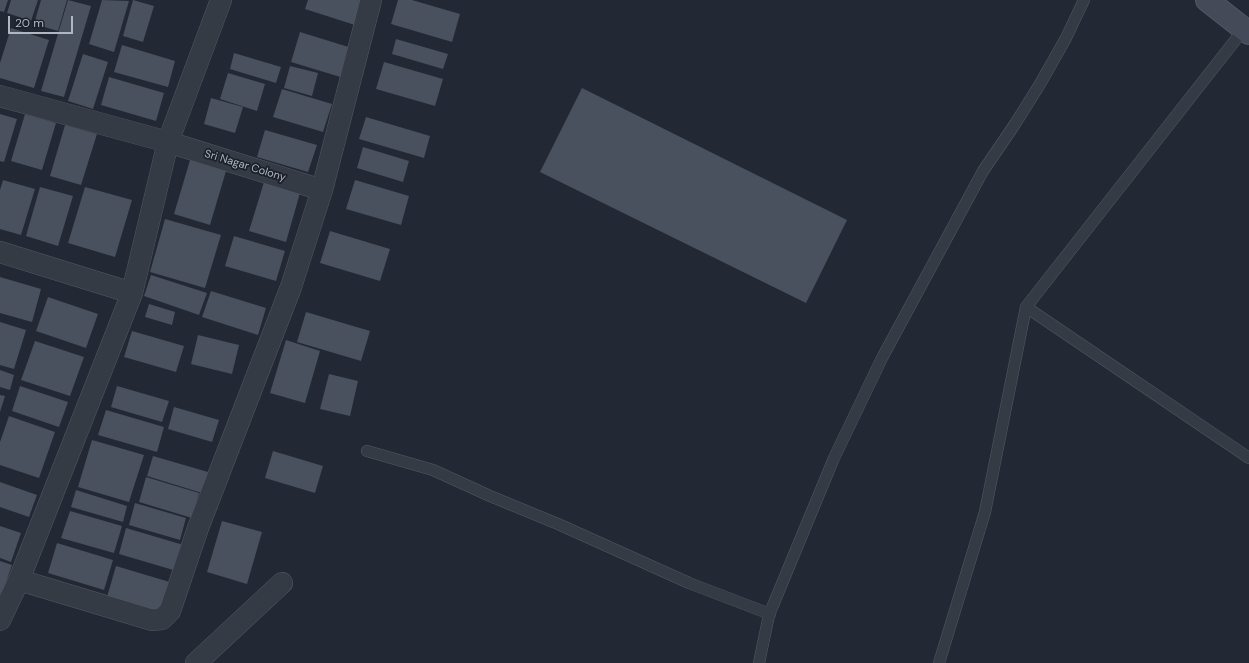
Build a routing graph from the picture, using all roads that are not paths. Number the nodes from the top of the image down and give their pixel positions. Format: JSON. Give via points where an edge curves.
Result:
{"nodes":[{"id":1,"x":222,"y":0,"type":"edge"},
{"id":2,"x":370,"y":0,"type":"edge"},
{"id":3,"x":1084,"y":0,"type":"edge"},
{"id":4,"x":1207,"y":0,"type":"edge"},
{"id":5,"x":1246,"y":31,"type":"edge"},
{"id":6,"x":0,"y":96,"type":"edge"},
{"id":7,"x":168,"y":142,"type":"junction"},
{"id":8,"x":322,"y":190,"type":"junction"},
{"id":9,"x":0,"y":252,"type":"edge"},
{"id":10,"x":132,"y":293,"type":"junction"},
{"id":11,"x":1026,"y":307,"type":"junction"},
{"id":12,"x":367,"y":451,"type":"dead end"},
{"id":13,"x":1249,"y":458,"type":"edge"},
{"id":14,"x":20,"y":580,"type":"junction"},
{"id":15,"x":282,"y":583,"type":"dead end"},
{"id":16,"x":770,"y":614,"type":"junction"},
{"id":17,"x":0,"y":620,"type":"edge"},
{"id":18,"x":196,"y":663,"type":"edge"},
{"id":19,"x":759,"y":663,"type":"edge"},
{"id":20,"x":939,"y":663,"type":"edge"}],
"edges":[{"from":1,"to":7,"type":"street"},
{"from":2,"to":8,"type":"street"},
{"from":3,"to":16,"type":"lane","via":[[1040,84],[982,171],[882,358],[834,458]]},
{"from":4,"to":5,"type":"street"},
{"from":5,"to":11,"type":"lane"},
{"from":6,"to":7,"type":"street","name":"Sri Nagar Colony"},
{"from":7,"to":8,"type":"street","name":"Sri Nagar Colony"},
{"from":7,"to":10,"type":"street"},
{"from":8,"to":14,"type":"street","via":[[291,287],[198,528],[170,611],[162,619],[152,620]]},
{"from":9,"to":10,"type":"street"},
{"from":10,"to":14,"type":"street"},
{"from":11,"to":13,"type":"lane"},
{"from":11,"to":20,"type":"lane","via":[[985,512]]},
{"from":12,"to":16,"type":"lane","via":[[433,470],[689,583]]},
{"from":14,"to":17,"type":"street"},
{"from":15,"to":18,"type":"street"},
{"from":16,"to":19,"type":"lane"}]}
